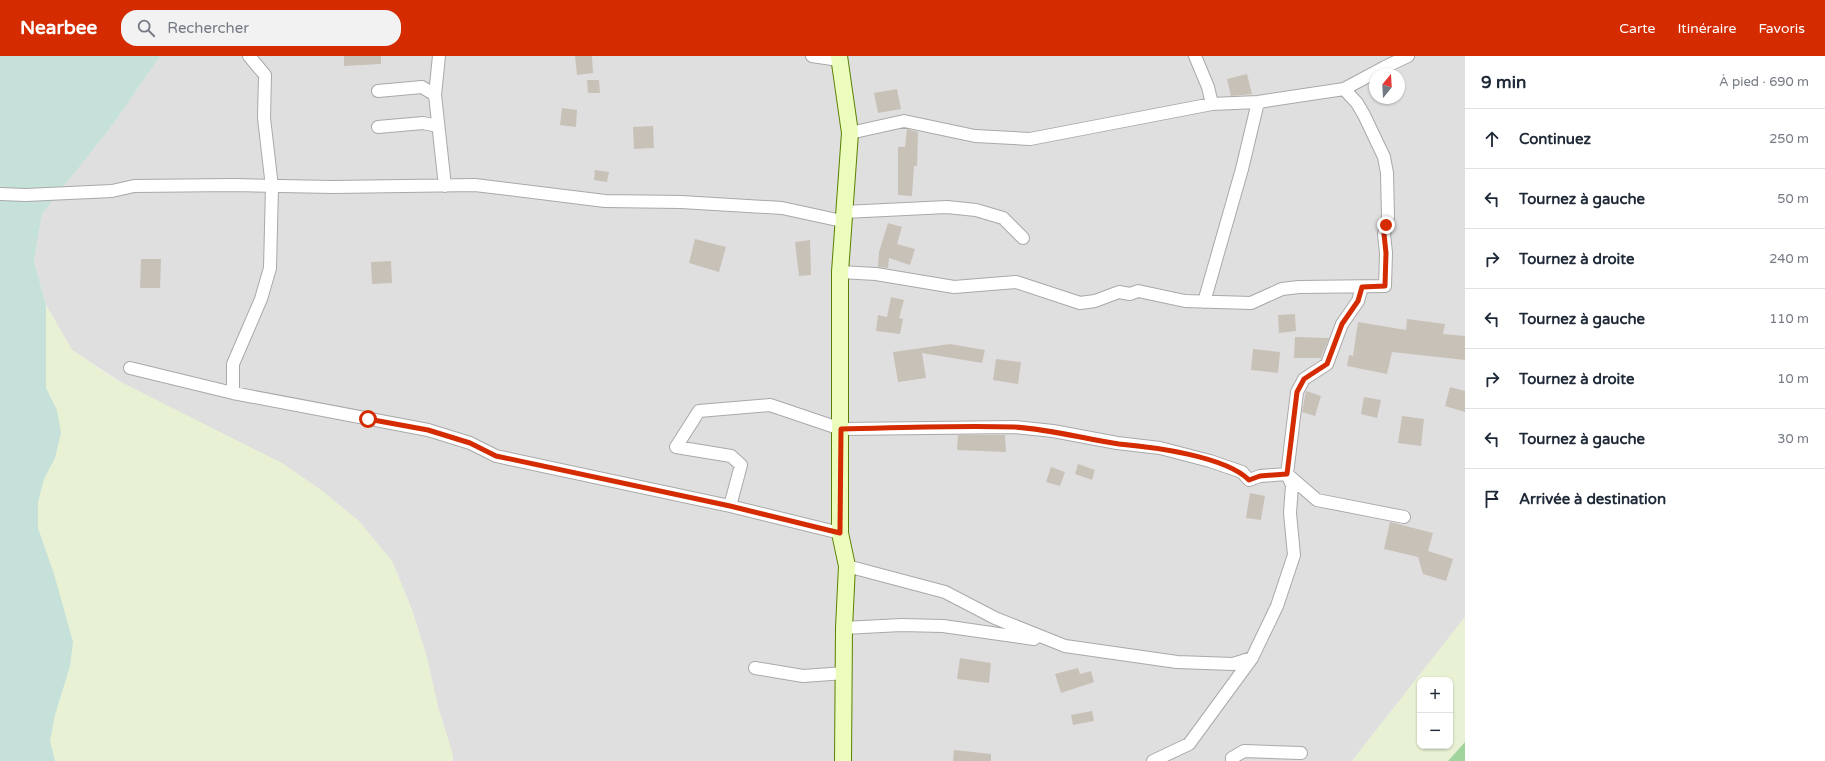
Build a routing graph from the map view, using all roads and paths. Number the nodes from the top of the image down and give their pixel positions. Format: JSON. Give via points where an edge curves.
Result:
{"nodes":[{"id":1,"x":248,"y":56,"type":"edge"},
{"id":2,"x":439,"y":56,"type":"edge"},
{"id":3,"x":812,"y":56,"type":"edge"},
{"id":4,"x":1195,"y":56,"type":"edge"},
{"id":5,"x":1408,"y":56,"type":"edge"},
{"id":6,"x":839,"y":58,"type":"edge"},
{"id":7,"x":1344,"y":89,"type":"junction"},
{"id":8,"x":378,"y":91,"type":"dead end"},
{"id":9,"x":435,"y":95,"type":"junction"},
{"id":10,"x":1258,"y":102,"type":"junction"},
{"id":11,"x":1212,"y":104,"type":"junction"},
{"id":12,"x":438,"y":126,"type":"junction"},
{"id":13,"x":378,"y":127,"type":"dead end"},
{"id":14,"x":850,"y":133,"type":"junction"},
{"id":15,"x":445,"y":186,"type":"junction"},
{"id":16,"x":272,"y":187,"type":"junction"},
{"id":17,"x":0,"y":194,"type":"edge"},
{"id":18,"x":843,"y":216,"type":"junction"},
{"id":19,"x":1023,"y":238,"type":"dead end"},
{"id":20,"x":840,"y":272,"type":"junction"},
{"id":21,"x":1362,"y":287,"type":"junction"},
{"id":22,"x":1204,"y":302,"type":"junction"},
{"id":23,"x":130,"y":368,"type":"dead end"},
{"id":24,"x":233,"y":393,"type":"junction"},
{"id":25,"x":841,"y":429,"type":"junction"},
{"id":26,"x":1287,"y":474,"type":"junction"},
{"id":27,"x":730,"y":506,"type":"junction"},
{"id":28,"x":1404,"y":517,"type":"dead end"},
{"id":29,"x":840,"y":533,"type":"junction"},
{"id":30,"x":847,"y":566,"type":"junction"},
{"id":31,"x":844,"y":628,"type":"junction"},
{"id":32,"x":1065,"y":646,"type":"junction"},
{"id":33,"x":1252,"y":658,"type":"junction"},
{"id":34,"x":755,"y":668,"type":"dead end"},
{"id":35,"x":845,"y":673,"type":"junction"},
{"id":36,"x":1301,"y":753,"type":"dead end"},
{"id":37,"x":843,"y":761,"type":"edge"},
{"id":38,"x":1153,"y":761,"type":"edge"},
{"id":39,"x":1232,"y":761,"type":"edge"}],
"edges":[{"from":1,"to":16,"type":"street","via":[[265,75],[264,118]]},
{"from":2,"to":9,"type":"street"},
{"from":3,"to":6,"type":"street"},
{"from":4,"to":11,"type":"street"},
{"from":5,"to":7,"type":"street"},
{"from":6,"to":14,"type":"main road"},
{"from":7,"to":10,"type":"street"},
{"from":7,"to":21,"type":"street","via":[[1364,115],[1384,157],[1387,173],[1385,286]]},
{"from":8,"to":9,"type":"street","via":[[422,87]]},
{"from":9,"to":12,"type":"street"},
{"from":10,"to":11,"type":"street"},
{"from":10,"to":22,"type":"street","via":[[1242,169]]},
{"from":11,"to":14,"type":"street","via":[[1030,139],[975,136],[904,121]]},
{"from":12,"to":13,"type":"street","via":[[423,123]]},
{"from":12,"to":15,"type":"street"},
{"from":14,"to":18,"type":"main road"},
{"from":15,"to":16,"type":"street"},
{"from":15,"to":18,"type":"street","via":[[488,185],[605,201],[681,202],[782,208]]},
{"from":16,"to":17,"type":"street","via":[[134,186],[112,191]]},
{"from":16,"to":24,"type":"street","via":[[270,268],[261,299],[233,364]]},
{"from":18,"to":19,"type":"street","via":[[946,207],[976,210],[1003,218]]},
{"from":18,"to":20,"type":"main road"},
{"from":20,"to":22,"type":"street","via":[[876,274],[954,287],[1016,282],[1080,302],[1095,301],[1119,292],[1130,294],[1138,291],[1185,301]]},
{"from":20,"to":25,"type":"main road"},
{"from":21,"to":22,"type":"street","via":[[1282,289],[1251,304]]},
{"from":21,"to":26,"type":"street","via":[[1358,301],[1342,324],[1327,364],[1304,379],[1297,392]]},
{"from":23,"to":24,"type":"street"},
{"from":24,"to":27,"type":"street","via":[[428,430],[470,443],[496,456]]},
{"from":25,"to":26,"type":"street","via":[[1015,427],[1160,448],[1242,472],[1249,480],[1260,476]]},
{"from":25,"to":27,"type":"street","via":[[770,405],[698,411],[676,447],[731,456],[742,465]]},
{"from":25,"to":29,"type":"main road"},
{"from":26,"to":28,"type":"street","via":[[1317,500]]},
{"from":26,"to":33,"type":"street","via":[[1292,485],[1290,513],[1294,555],[1277,606]]},
{"from":27,"to":29,"type":"street"},
{"from":29,"to":30,"type":"main road"},
{"from":30,"to":31,"type":"main road"},
{"from":30,"to":32,"type":"street","via":[[946,592],[994,618]]},
{"from":31,"to":32,"type":"street","via":[[943,626],[992,632]]},
{"from":31,"to":35,"type":"main road"},
{"from":32,"to":33,"type":"street","via":[[1177,662],[1233,664]]},
{"from":33,"to":38,"type":"street","via":[[1189,744]]},
{"from":34,"to":35,"type":"street","via":[[802,676]]},
{"from":35,"to":37,"type":"main road"},
{"from":36,"to":39,"type":"street","via":[[1244,751],[1232,758]]}]}
